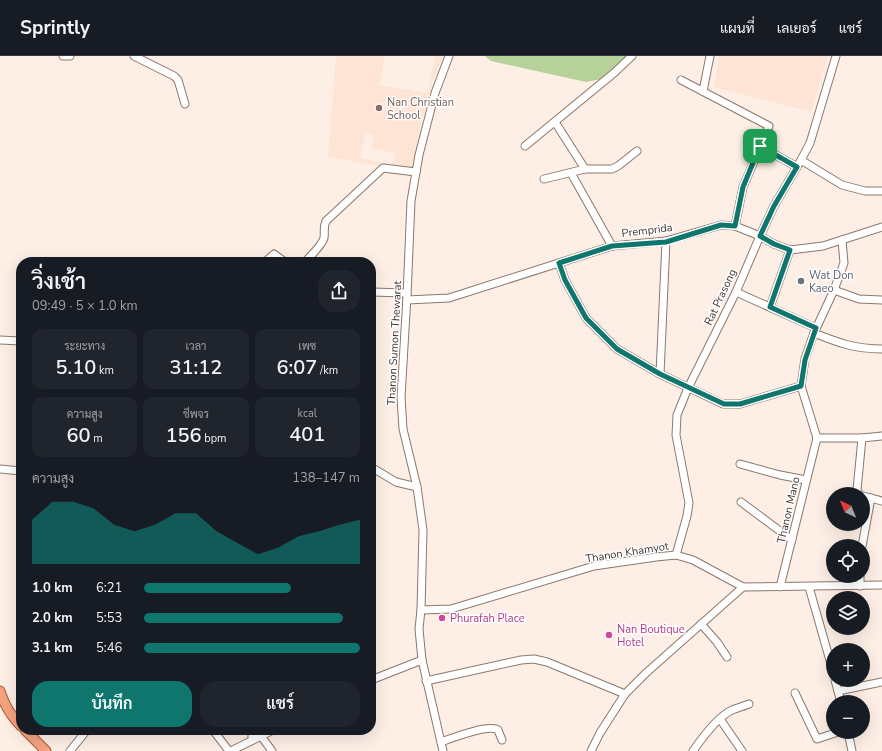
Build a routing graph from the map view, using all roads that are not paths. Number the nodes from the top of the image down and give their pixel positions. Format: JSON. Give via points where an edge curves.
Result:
{"nodes":[{"id":1,"x":62,"y":56,"type":"edge"},
{"id":2,"x":70,"y":56,"type":"edge"},
{"id":3,"x":134,"y":56,"type":"edge"},
{"id":4,"x":449,"y":56,"type":"edge"},
{"id":5,"x":632,"y":56,"type":"edge"},
{"id":6,"x":710,"y":56,"type":"edge"},
{"id":7,"x":836,"y":56,"type":"edge"},
{"id":8,"x":681,"y":80,"type":"dead end"},
{"id":9,"x":703,"y":91,"type":"junction"},
{"id":10,"x":185,"y":104,"type":"dead end"},
{"id":11,"x":555,"y":122,"type":"junction"},
{"id":12,"x":525,"y":146,"type":"dead end"},
{"id":13,"x":760,"y":146,"type":"junction"},
{"id":14,"x":637,"y":151,"type":"dead end"},
{"id":15,"x":799,"y":164,"type":"junction"},
{"id":16,"x":585,"y":169,"type":"junction"},
{"id":17,"x":416,"y":172,"type":"junction"},
{"id":18,"x":571,"y":173,"type":"junction"},
{"id":19,"x":544,"y":179,"type":"dead end"},
{"id":20,"x":882,"y":192,"type":"edge"},
{"id":21,"x":735,"y":226,"type":"junction"},
{"id":22,"x":882,"y":227,"type":"edge"},
{"id":23,"x":760,"y":236,"type":"junction"},
{"id":24,"x":842,"y":240,"type":"junction"},
{"id":25,"x":666,"y":242,"type":"junction"},
{"id":26,"x":612,"y":246,"type":"junction"},
{"id":27,"x":790,"y":250,"type":"junction"},
{"id":28,"x":309,"y":257,"type":"edge"},
{"id":29,"x":559,"y":263,"type":"junction"},
{"id":30,"x":834,"y":290,"type":"junction"},
{"id":31,"x":736,"y":292,"type":"junction"},
{"id":32,"x":376,"y":293,"type":"edge"},
{"id":33,"x":407,"y":297,"type":"junction"},
{"id":34,"x":882,"y":300,"type":"edge"},
{"id":35,"x":770,"y":307,"type":"junction"},
{"id":36,"x":815,"y":330,"type":"junction"},
{"id":37,"x":0,"y":340,"type":"edge"},
{"id":38,"x":16,"y":341,"type":"edge"},
{"id":39,"x":882,"y":349,"type":"edge"},
{"id":40,"x":660,"y":374,"type":"junction"},
{"id":41,"x":801,"y":386,"type":"junction"},
{"id":42,"x":688,"y":388,"type":"junction"},
{"id":43,"x":882,"y":436,"type":"edge"},
{"id":44,"x":817,"y":438,"type":"junction"},
{"id":45,"x":862,"y":438,"type":"junction"},
{"id":46,"x":740,"y":464,"type":"dead end"},
{"id":47,"x":0,"y":469,"type":"edge"},
{"id":48,"x":376,"y":470,"type":"edge"},
{"id":49,"x":16,"y":471,"type":"edge"},
{"id":50,"x":806,"y":480,"type":"junction"},
{"id":51,"x":417,"y":487,"type":"junction"},
{"id":52,"x":857,"y":487,"type":"edge"},
{"id":53,"x":871,"y":498,"type":"joint"},
{"id":54,"x":882,"y":501,"type":"edge"},
{"id":55,"x":741,"y":502,"type":"dead end"},
{"id":56,"x":863,"y":539,"type":"edge"},
{"id":57,"x":792,"y":540,"type":"junction"},
{"id":58,"x":676,"y":556,"type":"junction"},
{"id":59,"x":882,"y":585,"type":"edge"},
{"id":60,"x":860,"y":586,"type":"joint"},
{"id":61,"x":743,"y":587,"type":"junction"},
{"id":62,"x":780,"y":587,"type":"junction"},
{"id":63,"x":809,"y":587,"type":"junction"},
{"id":64,"x":421,"y":610,"type":"junction"},
{"id":65,"x":701,"y":624,"type":"junction"},
{"id":66,"x":826,"y":647,"type":"edge"},
{"id":67,"x":727,"y":657,"type":"dead end"},
{"id":68,"x":422,"y":660,"type":"junction"},
{"id":69,"x":376,"y":678,"type":"edge"},
{"id":70,"x":426,"y":680,"type":"junction"},
{"id":71,"x":882,"y":682,"type":"edge"},
{"id":72,"x":837,"y":687,"type":"edge"},
{"id":73,"x":0,"y":691,"type":"edge"},
{"id":74,"x":838,"y":691,"type":"junction"},
{"id":75,"x":795,"y":693,"type":"dead end"},
{"id":76,"x":625,"y":694,"type":"junction"},
{"id":77,"x":839,"y":695,"type":"edge"},
{"id":78,"x":749,"y":704,"type":"dead end"},
{"id":79,"x":720,"y":719,"type":"junction"},
{"id":80,"x":16,"y":721,"type":"edge"},
{"id":81,"x":30,"y":735,"type":"edge"},
{"id":82,"x":83,"y":735,"type":"edge"},
{"id":83,"x":217,"y":735,"type":"edge"},
{"id":84,"x":252,"y":735,"type":"edge"},
{"id":85,"x":261,"y":736,"type":"joint"},
{"id":86,"x":826,"y":736,"type":"edge"},
{"id":87,"x":849,"y":739,"type":"edge"},
{"id":88,"x":252,"y":740,"type":"junction"},
{"id":89,"x":502,"y":740,"type":"dead end"},
{"id":90,"x":440,"y":742,"type":"junction"},
{"id":91,"x":46,"y":751,"type":"edge"},
{"id":92,"x":70,"y":751,"type":"edge"},
{"id":93,"x":230,"y":751,"type":"edge"},
{"id":94,"x":272,"y":751,"type":"edge"},
{"id":95,"x":443,"y":751,"type":"edge"},
{"id":96,"x":591,"y":751,"type":"edge"},
{"id":97,"x":693,"y":751,"type":"edge"},
{"id":98,"x":742,"y":751,"type":"edge"},
{"id":99,"x":852,"y":751,"type":"edge"}],
"edges":[{"from":1,"to":2,"type":"street"},
{"from":3,"to":10,"type":"street","via":[[174,76],[178,80]]},
{"from":4,"to":17,"type":"street","name":"Thanon Sumon Thewarat","via":[[435,93]]},
{"from":5,"to":11,"type":"street"},
{"from":6,"to":9,"type":"street"},
{"from":7,"to":15,"type":"street","name":"Rat Prasong","via":[[810,143]]},
{"from":8,"to":9,"type":"street"},
{"from":9,"to":13,"type":"street","via":[[769,126]]},
{"from":11,"to":12,"type":"street"},
{"from":11,"to":16,"type":"street"},
{"from":13,"to":15,"type":"street"},
{"from":13,"to":21,"type":"street","via":[[743,187]]},
{"from":14,"to":16,"type":"street","via":[[612,169]]},
{"from":15,"to":20,"type":"street","via":[[842,185]]},
{"from":15,"to":23,"type":"street","name":"Rat Prasong"},
{"from":16,"to":18,"type":"street"},
{"from":17,"to":28,"type":"street","via":[[383,168],[326,221],[323,239]]},
{"from":17,"to":33,"type":"street","name":"Thanon Sumon Thewarat","via":[[411,201]]},
{"from":18,"to":19,"type":"street"},
{"from":18,"to":26,"type":"street"},
{"from":21,"to":23,"type":"street","name":"Premprida"},
{"from":21,"to":25,"type":"street","name":"Premprida","via":[[721,225]]},
{"from":22,"to":24,"type":"street","name":"Premprida"},
{"from":23,"to":27,"type":"street","name":"Premprida"},
{"from":23,"to":31,"type":"street","name":"Rat Prasong"},
{"from":24,"to":27,"type":"street","name":"Premprida","via":[[823,246]]},
{"from":24,"to":30,"type":"street","via":[[844,263]]},
{"from":25,"to":26,"type":"street","name":"Premprida"},
{"from":25,"to":40,"type":"street"},
{"from":26,"to":29,"type":"street","name":"Premprida"},
{"from":27,"to":35,"type":"street"},
{"from":29,"to":33,"type":"street","name":"Premprida","via":[[449,298]]},
{"from":29,"to":40,"type":"street","via":[[565,280],[586,318],[617,349]]},
{"from":30,"to":34,"type":"street","via":[[859,298]]},
{"from":30,"to":36,"type":"street"},
{"from":31,"to":35,"type":"street"},
{"from":31,"to":42,"type":"street","name":"Rat Prasong"},
{"from":32,"to":33,"type":"street","name":"Premprida"},
{"from":33,"to":51,"type":"street","name":"Thanon Sumon Thewarat","via":[[401,398],[403,429]]},
{"from":35,"to":36,"type":"street"},
{"from":36,"to":39,"type":"street","via":[[846,345]]},
{"from":36,"to":41,"type":"street","via":[[805,360]]},
{"from":37,"to":38,"type":"street"},
{"from":40,"to":42,"type":"street"},
{"from":41,"to":42,"type":"street","via":[[740,404],[724,404]]},
{"from":41,"to":44,"type":"street"},
{"from":42,"to":58,"type":"street","name":"Rat Prasong","via":[[677,415],[676,435],[689,503]]},
{"from":43,"to":45,"type":"street"},
{"from":44,"to":45,"type":"street"},
{"from":44,"to":50,"type":"street","name":"Thanon Mano"},
{"from":45,"to":52,"type":"street"},
{"from":46,"to":50,"type":"street"},
{"from":47,"to":49,"type":"street"},
{"from":48,"to":51,"type":"street","via":[[396,482]]},
{"from":50,"to":57,"type":"street","name":"Thanon Mano"},
{"from":51,"to":64,"type":"street","name":"Thanon Sumon Thewarat","via":[[423,530]]},
{"from":53,"to":54,"type":"street"},
{"from":53,"to":56,"type":"street"},
{"from":55,"to":57,"type":"street"},
{"from":57,"to":62,"type":"street","name":"Thanon Mano"},
{"from":58,"to":61,"type":"street","name":"Thanon Khamyot","via":[[693,560]]},
{"from":58,"to":64,"type":"street","name":"Thanon Khamyot","via":[[656,556],[594,566],[451,609]]},
{"from":59,"to":60,"type":"street","name":"Thanon Khamyot"},
{"from":60,"to":63,"type":"street","name":"Thanon Khamyot"},
{"from":61,"to":62,"type":"street","name":"Thanon Khamyot"},
{"from":61,"to":65,"type":"street"},
{"from":62,"to":63,"type":"street","name":"Thanon Khamyot"},
{"from":63,"to":66,"type":"street"},
{"from":64,"to":68,"type":"street","name":"Thanon Sumon Thewarat","via":[[419,629]]},
{"from":65,"to":67,"type":"street"},
{"from":65,"to":76,"type":"street"},
{"from":68,"to":69,"type":"street"},
{"from":68,"to":70,"type":"street","name":"Thanon Sumon Thewarat"},
{"from":70,"to":76,"type":"street","via":[[534,659]]},
{"from":70,"to":90,"type":"street","name":"Thanon Sumon Thewarat"},
{"from":71,"to":74,"type":"street"},
{"from":72,"to":74,"type":"street"},
{"from":73,"to":80,"type":"main road"},
{"from":74,"to":77,"type":"street"},
{"from":75,"to":86,"type":"street","via":[[817,739]]},
{"from":76,"to":96,"type":"street"},
{"from":78,"to":79,"type":"street","via":[[730,711]]},
{"from":79,"to":97,"type":"street"},
{"from":79,"to":98,"type":"street"},
{"from":81,"to":91,"type":"main road"},
{"from":82,"to":92,"type":"street"},
{"from":83,"to":93,"type":"street"},
{"from":84,"to":88,"type":"street"},
{"from":85,"to":88,"type":"street"},
{"from":85,"to":94,"type":"street"},
{"from":87,"to":99,"type":"street"},
{"from":88,"to":93,"type":"street"},
{"from":89,"to":90,"type":"street","via":[[498,730],[492,728]]},
{"from":90,"to":95,"type":"street","name":"Thanon Sumon Thewarat"}]}
